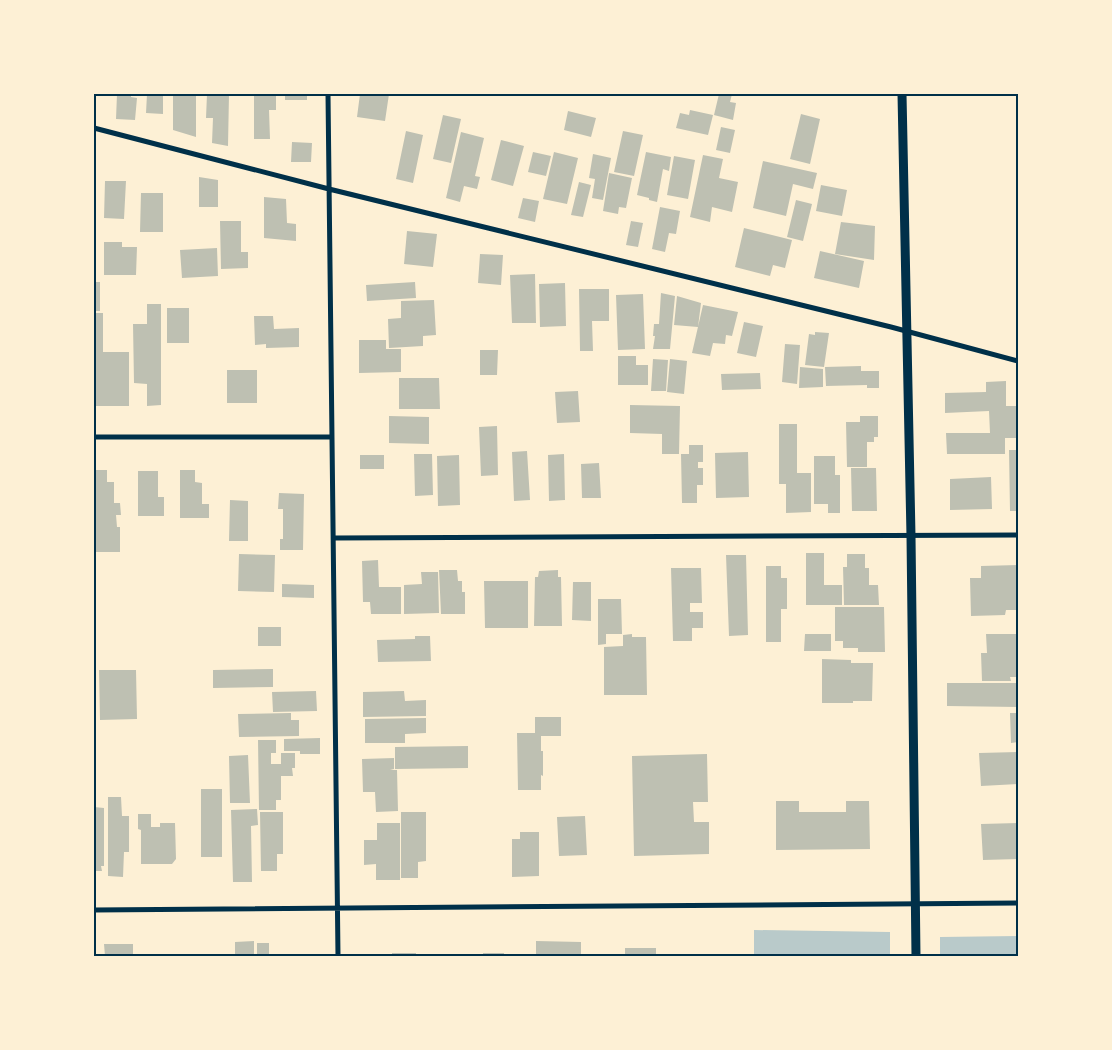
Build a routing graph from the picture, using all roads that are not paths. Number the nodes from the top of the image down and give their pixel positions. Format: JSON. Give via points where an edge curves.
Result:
{"nodes":[{"id":1,"x":328,"y":94,"type":"edge"},
{"id":2,"x":902,"y":94,"type":"edge"},
{"id":3,"x":94,"y":128,"type":"edge"},
{"id":4,"x":329,"y":189,"type":"junction"},
{"id":5,"x":907,"y":332,"type":"junction"},
{"id":6,"x":1018,"y":361,"type":"edge"},
{"id":7,"x":94,"y":437,"type":"edge"},
{"id":8,"x":332,"y":437,"type":"junction"},
{"id":9,"x":1018,"y":535,"type":"edge"},
{"id":10,"x":911,"y":536,"type":"junction"},
{"id":11,"x":335,"y":538,"type":"junction"},
{"id":12,"x":915,"y":903,"type":"junction"},
{"id":13,"x":1018,"y":903,"type":"edge"},
{"id":14,"x":338,"y":907,"type":"junction"},
{"id":15,"x":94,"y":910,"type":"edge"},
{"id":16,"x":338,"y":956,"type":"edge"},
{"id":17,"x":916,"y":956,"type":"edge"}],
"edges":[{"from":1,"to":4,"type":"street"},
{"from":2,"to":5,"type":"street"},
{"from":3,"to":4,"type":"street"},
{"from":4,"to":5,"type":"street"},
{"from":4,"to":8,"type":"street"},
{"from":5,"to":6,"type":"street"},
{"from":5,"to":10,"type":"street"},
{"from":7,"to":8,"type":"street"},
{"from":8,"to":11,"type":"street"},
{"from":9,"to":10,"type":"street"},
{"from":10,"to":11,"type":"street"},
{"from":10,"to":12,"type":"street"},
{"from":11,"to":14,"type":"street"},
{"from":12,"to":13,"type":"street"},
{"from":12,"to":14,"type":"street"},
{"from":12,"to":17,"type":"street"},
{"from":14,"to":15,"type":"street"},
{"from":14,"to":16,"type":"street"}]}
